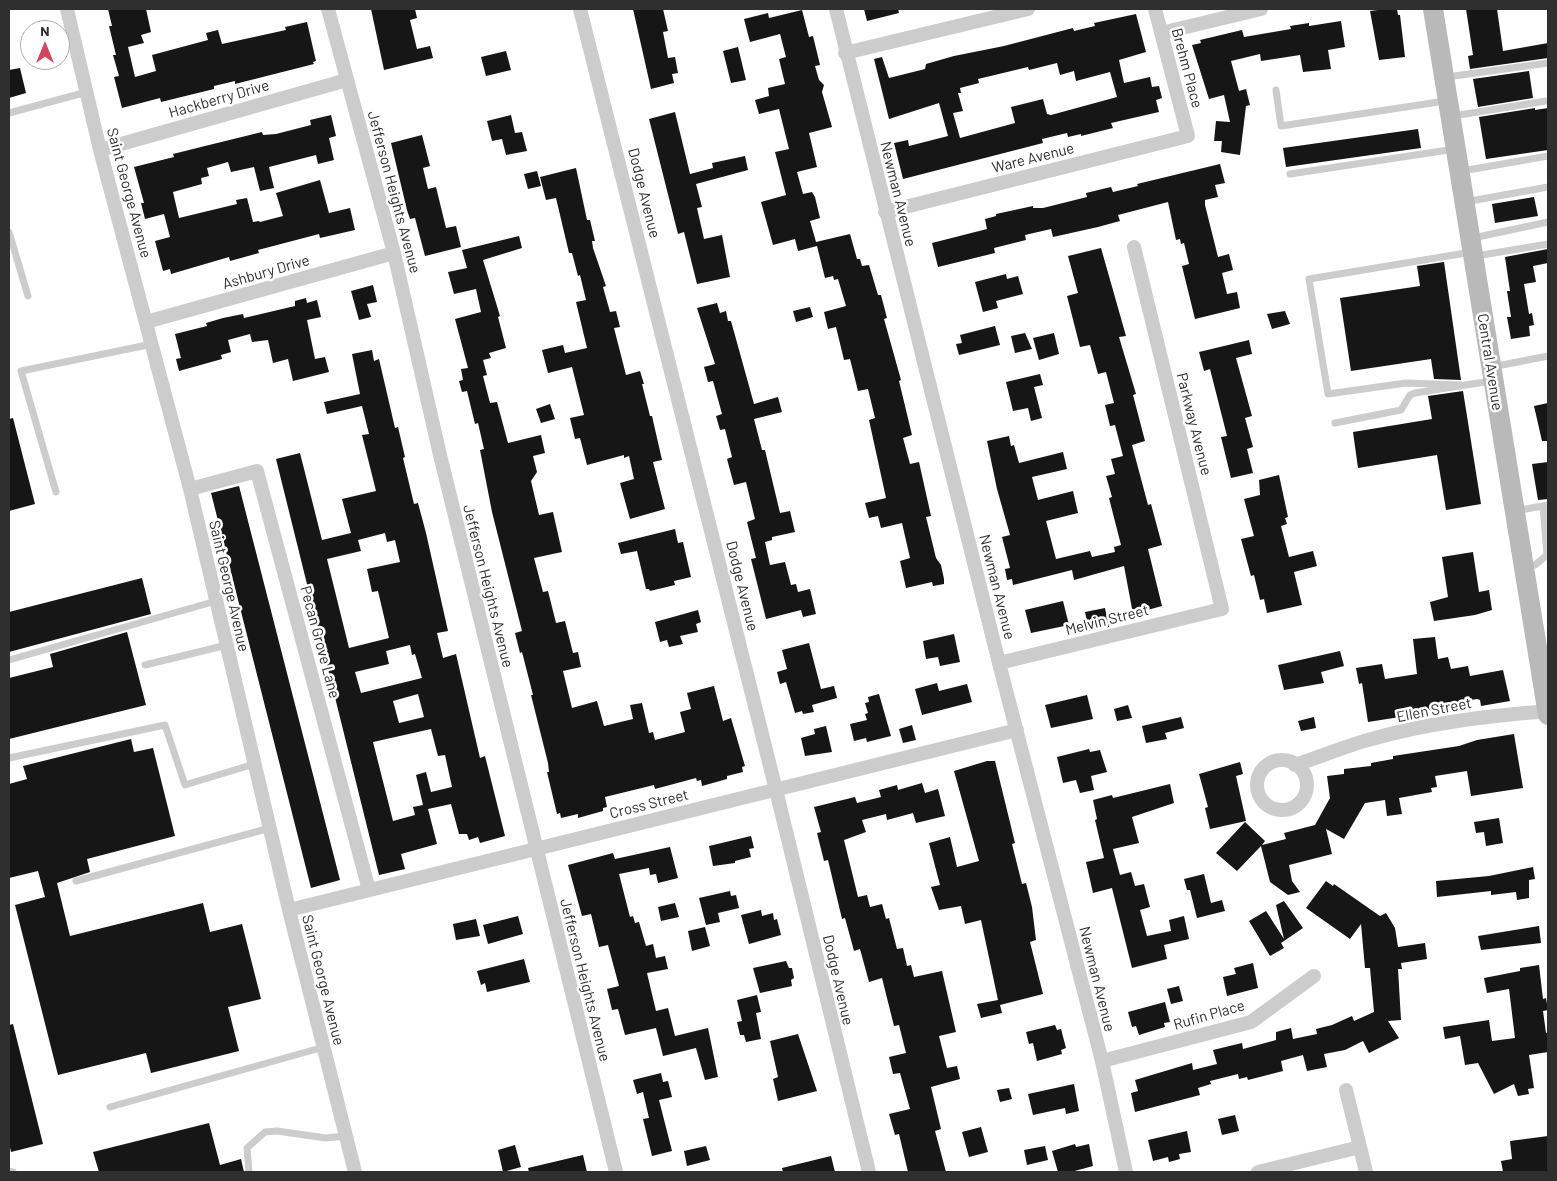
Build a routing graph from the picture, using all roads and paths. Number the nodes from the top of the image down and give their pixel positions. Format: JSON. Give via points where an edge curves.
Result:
{"nodes":[{"id":1,"x":67,"y":9,"type":"edge"},
{"id":2,"x":328,"y":9,"type":"edge"},
{"id":3,"x":580,"y":9,"type":"edge"},
{"id":4,"x":836,"y":9,"type":"edge"},
{"id":5,"x":1028,"y":9,"type":"edge"},
{"id":6,"x":1155,"y":9,"type":"edge"},
{"id":7,"x":1261,"y":9,"type":"edge"},
{"id":8,"x":1433,"y":9,"type":"edge"},
{"id":9,"x":1161,"y":33,"type":"junction"},
{"id":10,"x":846,"y":52,"type":"junction"},
{"id":11,"x":1548,"y":62,"type":"edge"},
{"id":12,"x":1444,"y":78,"type":"junction"},
{"id":13,"x":347,"y":80,"type":"junction"},
{"id":14,"x":1276,"y":90,"type":"dead end"},
{"id":15,"x":87,"y":92,"type":"junction"},
{"id":16,"x":1546,"y":101,"type":"dead end"},
{"id":17,"x":1449,"y":109,"type":"junction"},
{"id":18,"x":9,"y":113,"type":"edge"},
{"id":19,"x":1188,"y":136,"type":"joint"},
{"id":20,"x":1455,"y":149,"type":"junction"},
{"id":21,"x":100,"y":150,"type":"junction"},
{"id":22,"x":1548,"y":156,"type":"edge"},
{"id":23,"x":1459,"y":171,"type":"junction"},
{"id":24,"x":1290,"y":174,"type":"dead end"},
{"id":25,"x":1548,"y":187,"type":"edge"},
{"id":26,"x":1464,"y":202,"type":"junction"},
{"id":27,"x":886,"y":212,"type":"junction"},
{"id":28,"x":1548,"y":222,"type":"edge"},
{"id":29,"x":9,"y":232,"type":"edge"},
{"id":30,"x":1548,"y":244,"type":"edge"},
{"id":31,"x":1134,"y":246,"type":"dead end"},
{"id":32,"x":1472,"y":249,"type":"junction"},
{"id":33,"x":394,"y":253,"type":"junction"},
{"id":34,"x":28,"y":296,"type":"dead end"},
{"id":35,"x":146,"y":322,"type":"junction"},
{"id":36,"x":152,"y":344,"type":"junction"},
{"id":37,"x":1548,"y":356,"type":"edge"},
{"id":38,"x":1492,"y":374,"type":"junction"},
{"id":39,"x":1461,"y":384,"type":"junction"},
{"id":40,"x":1335,"y":423,"type":"dead end"},
{"id":41,"x":190,"y":489,"type":"junction"},
{"id":42,"x":56,"y":492,"type":"dead end"},
{"id":43,"x":1545,"y":505,"type":"edge"},
{"id":44,"x":1515,"y":511,"type":"junction"},
{"id":45,"x":1524,"y":566,"type":"junction"},
{"id":46,"x":216,"y":601,"type":"junction"},
{"id":47,"x":1222,"y":609,"type":"joint"},
{"id":48,"x":226,"y":645,"type":"junction"},
{"id":49,"x":9,"y":660,"type":"edge"},
{"id":50,"x":999,"y":663,"type":"junction"},
{"id":51,"x":145,"y":665,"type":"dead end"},
{"id":52,"x":1548,"y":712,"type":"edge"},
{"id":53,"x":1017,"y":730,"type":"junction"},
{"id":54,"x":9,"y":758,"type":"edge"},
{"id":55,"x":254,"y":764,"type":"junction"},
{"id":56,"x":1296,"y":764,"type":"dead end"},
{"id":57,"x":776,"y":790,"type":"junction"},
{"id":58,"x":270,"y":828,"type":"junction"},
{"id":59,"x":536,"y":848,"type":"junction"},
{"id":60,"x":76,"y":881,"type":"dead end"},
{"id":61,"x":369,"y":890,"type":"junction"},
{"id":62,"x":289,"y":910,"type":"junction"},
{"id":63,"x":1314,"y":976,"type":"dead end"},
{"id":64,"x":324,"y":1047,"type":"junction"},
{"id":65,"x":1102,"y":1061,"type":"junction"},
{"id":66,"x":1346,"y":1090,"type":"dead end"},
{"id":67,"x":110,"y":1107,"type":"dead end"},
{"id":68,"x":346,"y":1136,"type":"junction"},
{"id":69,"x":1360,"y":1147,"type":"junction"},
{"id":70,"x":9,"y":1171,"type":"edge"},
{"id":71,"x":13,"y":1172,"type":"edge"},
{"id":72,"x":249,"y":1172,"type":"edge"},
{"id":73,"x":355,"y":1172,"type":"edge"},
{"id":74,"x":616,"y":1172,"type":"edge"},
{"id":75,"x":869,"y":1172,"type":"edge"},
{"id":76,"x":1126,"y":1172,"type":"edge"},
{"id":77,"x":1258,"y":1172,"type":"edge"},
{"id":78,"x":1366,"y":1172,"type":"edge"}],
"edges":[{"from":1,"to":15,"type":"street","name":"Saint George Avenue"},
{"from":2,"to":13,"type":"street","name":"Jefferson Heights Avenue"},
{"from":3,"to":57,"type":"street","name":"Dodge Avenue"},
{"from":4,"to":10,"type":"street","name":"Newman Avenue"},
{"from":5,"to":10,"type":"street"},
{"from":6,"to":9,"type":"street","name":"Brehm Place"},
{"from":7,"to":9,"type":"street"},
{"from":8,"to":12,"type":"main road","name":"Central Avenue"},
{"from":9,"to":19,"type":"street","name":"Brehm Place"},
{"from":10,"to":27,"type":"street","name":"Newman Avenue"},
{"from":11,"to":12,"type":"lane"},
{"from":12,"to":17,"type":"main road","name":"Central Avenue"},
{"from":13,"to":21,"type":"street","name":"Hackberry Drive"},
{"from":13,"to":33,"type":"street","name":"Jefferson Heights Avenue"},
{"from":14,"to":17,"type":"lane","via":[[1281,126]]},
{"from":15,"to":18,"type":"lane"},
{"from":15,"to":21,"type":"street","name":"Saint George Avenue"},
{"from":16,"to":17,"type":"lane"},
{"from":17,"to":20,"type":"main road","name":"Central Avenue"},
{"from":19,"to":27,"type":"street","name":"Ware Avenue"},
{"from":20,"to":23,"type":"main road","name":"Central Avenue"},
{"from":20,"to":24,"type":"lane"},
{"from":21,"to":35,"type":"street","name":"Saint George Avenue"},
{"from":22,"to":23,"type":"lane"},
{"from":23,"to":26,"type":"main road","name":"Central Avenue"},
{"from":25,"to":26,"type":"lane"},
{"from":26,"to":32,"type":"main road","name":"Central Avenue"},
{"from":27,"to":50,"type":"street","name":"Newman Avenue"},
{"from":28,"to":32,"type":"lane"},
{"from":29,"to":34,"type":"lane"},
{"from":30,"to":32,"type":"lane"},
{"from":31,"to":47,"type":"street","name":"Parkway Avenue"},
{"from":32,"to":38,"type":"main road","name":"Central Avenue"},
{"from":32,"to":39,"type":"lane","via":[[1309,279],[1328,394],[1406,383]]},
{"from":33,"to":35,"type":"street","name":"Ashbury Drive"},
{"from":33,"to":59,"type":"street","name":"Jefferson Heights Avenue"},
{"from":35,"to":36,"type":"street","name":"Saint George Avenue"},
{"from":36,"to":41,"type":"street","name":"Saint George Avenue"},
{"from":36,"to":42,"type":"lane","via":[[20,372]]},
{"from":37,"to":38,"type":"lane"},
{"from":38,"to":39,"type":"lane"},
{"from":38,"to":44,"type":"main road","name":"Central Avenue"},
{"from":39,"to":40,"type":"lane","via":[[1410,395],[1401,410]]},
{"from":41,"to":46,"type":"street","name":"Saint George Avenue"},
{"from":41,"to":61,"type":"street","name":"Pecan Grove Lane","via":[[258,471]]},
{"from":43,"to":44,"type":"lane"},
{"from":43,"to":45,"type":"lane","via":[[1548,555],[1535,565]]},
{"from":44,"to":45,"type":"main road","name":"Central Avenue"},
{"from":45,"to":52,"type":"main road","name":"Central Avenue"},
{"from":46,"to":48,"type":"street","name":"Saint George Avenue"},
{"from":46,"to":49,"type":"lane"},
{"from":47,"to":50,"type":"street","name":"Melvin Street"},
{"from":48,"to":51,"type":"lane"},
{"from":48,"to":55,"type":"street","name":"Saint George Avenue"},
{"from":50,"to":53,"type":"street","name":"Newman Avenue"},
{"from":52,"to":56,"type":"street","name":"Ellen Street","via":[[1491,716],[1416,728],[1367,740]]},
{"from":53,"to":57,"type":"street","name":"Cross Street"},
{"from":53,"to":65,"type":"street","name":"Newman Avenue"},
{"from":54,"to":55,"type":"lane","via":[[165,724],[185,785]]},
{"from":55,"to":58,"type":"street","name":"Saint George Avenue"},
{"from":57,"to":59,"type":"street","name":"Cross Street"},
{"from":57,"to":75,"type":"street","name":"Dodge Avenue"},
{"from":58,"to":60,"type":"lane"},
{"from":58,"to":62,"type":"street","name":"Saint George Avenue"},
{"from":59,"to":61,"type":"street","name":"Cross Street"},
{"from":59,"to":74,"type":"street","name":"Jefferson Heights Avenue"},
{"from":61,"to":62,"type":"street","name":"Cross Street"},
{"from":62,"to":64,"type":"street","name":"Saint George Avenue"},
{"from":63,"to":65,"type":"street","name":"Rufin Place","via":[[1251,1022]]},
{"from":64,"to":67,"type":"lane"},
{"from":64,"to":68,"type":"street","name":"Saint George Avenue"},
{"from":65,"to":76,"type":"street","name":"Newman Avenue"},
{"from":66,"to":69,"type":"street"},
{"from":68,"to":72,"type":"lane","via":[[326,1138],[266,1132],[246,1148]]},
{"from":68,"to":73,"type":"street","name":"Saint George Avenue"},
{"from":69,"to":77,"type":"street"},
{"from":69,"to":78,"type":"street"},
{"from":70,"to":71,"type":"lane"}]}
